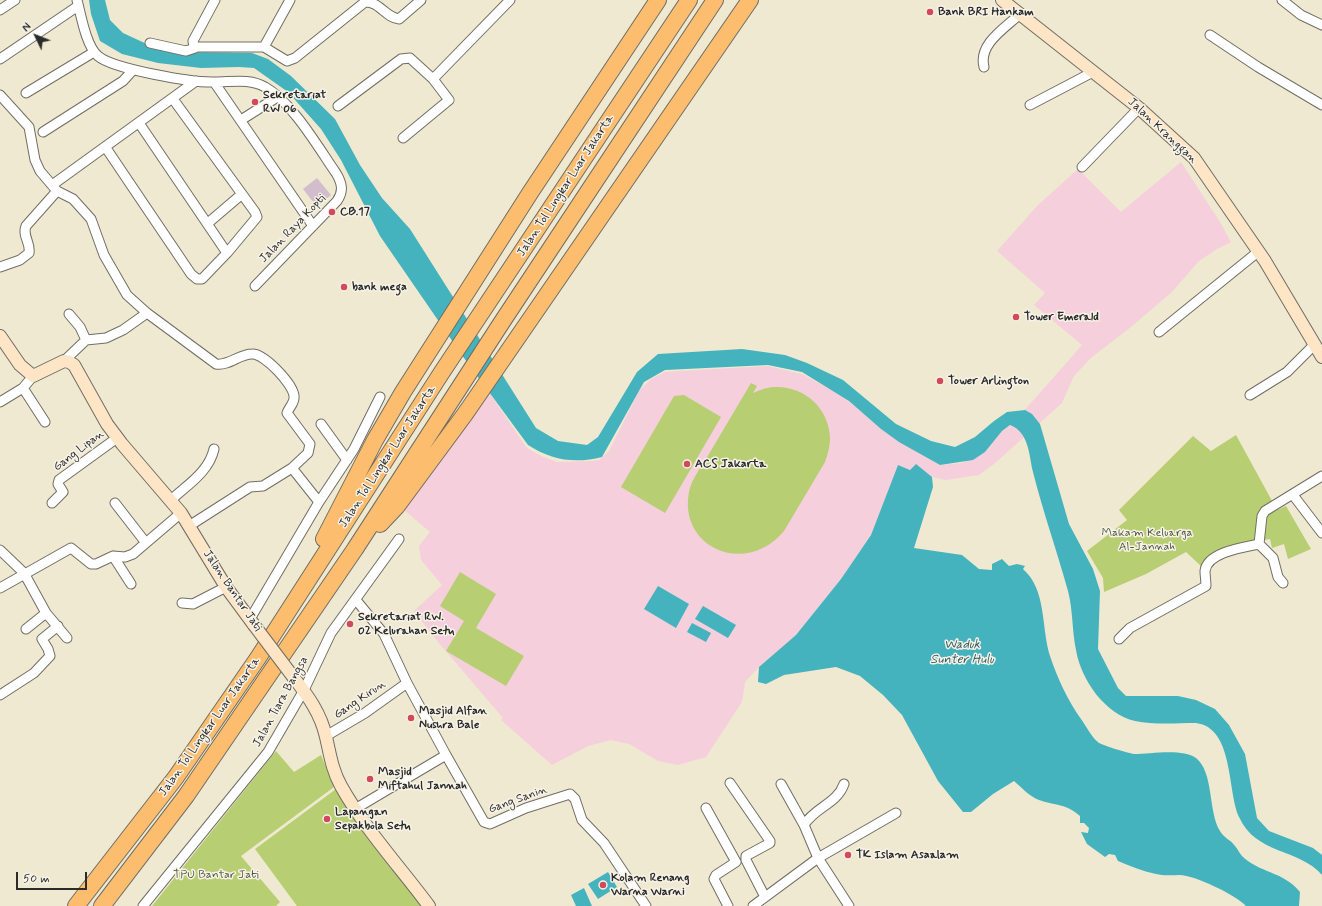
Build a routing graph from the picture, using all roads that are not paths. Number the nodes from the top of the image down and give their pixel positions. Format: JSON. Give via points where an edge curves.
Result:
{"nodes":[{"id":1,"x":15,"y":0,"type":"edge"},
{"id":2,"x":215,"y":0,"type":"edge"},
{"id":3,"x":290,"y":0,"type":"edge"},
{"id":4,"x":421,"y":0,"type":"edge"},
{"id":5,"x":510,"y":0,"type":"edge"},
{"id":6,"x":658,"y":0,"type":"edge"},
{"id":7,"x":689,"y":0,"type":"edge"},
{"id":8,"x":715,"y":0,"type":"edge"},
{"id":9,"x":750,"y":0,"type":"edge"},
{"id":10,"x":1002,"y":0,"type":"edge"},
{"id":11,"x":1282,"y":0,"type":"edge"},
{"id":12,"x":77,"y":3,"type":"edge"},
{"id":13,"x":0,"y":10,"type":"edge"},
{"id":14,"x":1020,"y":14,"type":"junction"},
{"id":15,"x":1322,"y":25,"type":"edge"},
{"id":16,"x":1210,"y":35,"type":"dead end"},
{"id":17,"x":150,"y":43,"type":"dead end"},
{"id":18,"x":264,"y":47,"type":"junction"},
{"id":19,"x":195,"y":48,"type":"junction"},
{"id":20,"x":94,"y":52,"type":"junction"},
{"id":21,"x":0,"y":59,"type":"edge"},
{"id":22,"x":984,"y":67,"type":"dead end"},
{"id":23,"x":133,"y":70,"type":"junction"},
{"id":24,"x":1093,"y":72,"type":"junction"},
{"id":25,"x":433,"y":79,"type":"junction"},
{"id":26,"x":196,"y":81,"type":"junction"},
{"id":27,"x":214,"y":82,"type":"junction"},
{"id":28,"x":26,"y":93,"type":"dead end"},
{"id":29,"x":0,"y":95,"type":"edge"},
{"id":30,"x":279,"y":96,"type":"junction"},
{"id":31,"x":173,"y":99,"type":"junction"},
{"id":32,"x":1321,"y":101,"type":"edge"},
{"id":33,"x":1030,"y":105,"type":"dead end"},
{"id":34,"x":338,"y":106,"type":"dead end"},
{"id":35,"x":1139,"y":108,"type":"junction"},
{"id":36,"x":242,"y":120,"type":"junction"},
{"id":37,"x":139,"y":123,"type":"junction"},
{"id":38,"x":43,"y":132,"type":"dead end"},
{"id":39,"x":403,"y":138,"type":"dead end"},
{"id":40,"x":106,"y":148,"type":"junction"},
{"id":41,"x":1082,"y":167,"type":"dead end"},
{"id":42,"x":56,"y":187,"type":"junction"},
{"id":43,"x":242,"y":194,"type":"junction"},
{"id":44,"x":208,"y":223,"type":"junction"},
{"id":45,"x":313,"y":226,"type":"junction"},
{"id":46,"x":1259,"y":251,"type":"junction"},
{"id":47,"x":227,"y":253,"type":"junction"},
{"id":48,"x":0,"y":267,"type":"edge"},
{"id":49,"x":255,"y":286,"type":"dead end"},
{"id":50,"x":147,"y":313,"type":"junction"},
{"id":51,"x":69,"y":314,"type":"dead end"},
{"id":52,"x":1159,"y":332,"type":"dead end"},
{"id":53,"x":0,"y":336,"type":"edge"},
{"id":54,"x":86,"y":340,"type":"junction"},
{"id":55,"x":1315,"y":344,"type":"junction"},
{"id":56,"x":1322,"y":357,"type":"edge"},
{"id":57,"x":64,"y":361,"type":"junction"},
{"id":58,"x":33,"y":376,"type":"junction"},
{"id":59,"x":23,"y":388,"type":"junction"},
{"id":60,"x":1250,"y":396,"type":"dead end"},
{"id":61,"x":380,"y":397,"type":"dead end"},
{"id":62,"x":0,"y":402,"type":"edge"},
{"id":63,"x":45,"y":422,"type":"dead end"},
{"id":64,"x":321,"y":424,"type":"dead end"},
{"id":65,"x":117,"y":438,"type":"junction"},
{"id":66,"x":214,"y":449,"type":"dead end"},
{"id":67,"x":347,"y":460,"type":"junction"},
{"id":68,"x":292,"y":468,"type":"junction"},
{"id":69,"x":1322,"y":476,"type":"edge"},
{"id":70,"x":1293,"y":495,"type":"junction"},
{"id":71,"x":171,"y":500,"type":"junction"},
{"id":72,"x":320,"y":502,"type":"junction"},
{"id":73,"x":52,"y":503,"type":"dead end"},
{"id":74,"x":116,"y":503,"type":"dead end"},
{"id":75,"x":181,"y":513,"type":"junction"},
{"id":76,"x":189,"y":526,"type":"junction"},
{"id":77,"x":1322,"y":533,"type":"edge"},
{"id":78,"x":399,"y":539,"type":"dead end"},
{"id":79,"x":146,"y":543,"type":"junction"},
{"id":80,"x":1258,"y":544,"type":"junction"},
{"id":81,"x":355,"y":549,"type":"junction"},
{"id":82,"x":0,"y":550,"type":"edge"},
{"id":83,"x":113,"y":556,"type":"junction"},
{"id":84,"x":24,"y":573,"type":"junction"},
{"id":85,"x":1283,"y":583,"type":"dead end"},
{"id":86,"x":131,"y":584,"type":"dead end"},
{"id":87,"x":226,"y":587,"type":"junction"},
{"id":88,"x":0,"y":588,"type":"edge"},
{"id":89,"x":356,"y":600,"type":"junction"},
{"id":90,"x":182,"y":603,"type":"dead end"},
{"id":91,"x":46,"y":613,"type":"junction"},
{"id":92,"x":252,"y":622,"type":"junction"},
{"id":93,"x":58,"y":626,"type":"junction"},
{"id":94,"x":278,"y":628,"type":"junction"},
{"id":95,"x":26,"y":629,"type":"dead end"},
{"id":96,"x":67,"y":638,"type":"dead end"},
{"id":97,"x":1119,"y":639,"type":"dead end"},
{"id":98,"x":407,"y":683,"type":"junction"},
{"id":99,"x":304,"y":690,"type":"junction"},
{"id":100,"x":0,"y":695,"type":"edge"},
{"id":101,"x":326,"y":736,"type":"junction"},
{"id":102,"x":446,"y":755,"type":"junction"},
{"id":103,"x":730,"y":783,"type":"dead end"},
{"id":104,"x":781,"y":784,"type":"dead end"},
{"id":105,"x":844,"y":784,"type":"dead end"},
{"id":106,"x":706,"y":808,"type":"dead end"},
{"id":107,"x":355,"y":809,"type":"junction"},
{"id":108,"x":896,"y":813,"type":"dead end"},
{"id":109,"x":804,"y":825,"type":"junction"},
{"id":110,"x":818,"y":858,"type":"junction"},
{"id":111,"x":765,"y":897,"type":"junction"},
{"id":112,"x":76,"y":906,"type":"edge"},
{"id":113,"x":102,"y":906,"type":"edge"},
{"id":114,"x":143,"y":906,"type":"edge"},
{"id":115,"x":430,"y":906,"type":"edge"},
{"id":116,"x":646,"y":906,"type":"edge"},
{"id":117,"x":728,"y":906,"type":"edge"},
{"id":118,"x":753,"y":906,"type":"edge"},
{"id":119,"x":849,"y":906,"type":"edge"}],
"edges":[{"from":1,"to":13,"type":"street"},
{"from":2,"to":19,"type":"street","via":[[193,41]]},
{"from":3,"to":18,"type":"street"},
{"from":4,"to":18,"type":"street","via":[[399,19],[373,3],[365,2],[290,61],[283,60]]},
{"from":5,"to":25,"type":"street"},
{"from":6,"to":94,"type":"highway","via":[[534,187],[375,440]]},
{"from":7,"to":94,"type":"highway","name":"Jalan Tol Lingkar Luar Jakarta","via":[[442,372]]},
{"from":8,"to":81,"type":"highway","name":"Jalan Tol Lingkar Luar Jakarta"},
{"from":9,"to":81,"type":"highway","via":[[465,414],[397,506]]},
{"from":10,"to":14,"type":"street","name":"Jalan Kranggan"},
{"from":11,"to":15,"type":"street"},
{"from":12,"to":20,"type":"street","via":[[81,21]]},
{"from":12,"to":21,"type":"street"},
{"from":14,"to":22,"type":"street","via":[[985,47],[982,58]]},
{"from":14,"to":24,"type":"street","name":"Jalan Kranggan"},
{"from":16,"to":32,"type":"street"},
{"from":17,"to":19,"type":"street","via":[[186,51]]},
{"from":18,"to":19,"type":"street"},
{"from":20,"to":23,"type":"street","name":"Jalan Raya Kopti","via":[[105,60]]},
{"from":20,"to":28,"type":"street"},
{"from":23,"to":26,"type":"street","name":"Jalan Raya Kopti"},
{"from":23,"to":38,"type":"street","via":[[123,81]]},
{"from":24,"to":33,"type":"street"},
{"from":24,"to":35,"type":"street","name":"Jalan Kranggan"},
{"from":25,"to":34,"type":"street","via":[[412,59],[405,58]]},
{"from":25,"to":39,"type":"street","via":[[447,95],[448,101]]},
{"from":26,"to":27,"type":"street","name":"Jalan Raya Kopti"},
{"from":26,"to":31,"type":"street"},
{"from":27,"to":30,"type":"street","name":"Jalan Raya Kopti","via":[[248,82],[264,86]]},
{"from":27,"to":36,"type":"street"},
{"from":29,"to":42,"type":"street","via":[[29,127],[38,167]]},
{"from":30,"to":36,"type":"street"},
{"from":30,"to":45,"type":"street","name":"Jalan Raya Kopti","via":[[328,160],[342,185],[337,201]]},
{"from":31,"to":37,"type":"street"},
{"from":31,"to":43,"type":"street"},
{"from":35,"to":41,"type":"street"},
{"from":35,"to":46,"type":"street","name":"Jalan Kranggan","via":[[1194,158]]},
{"from":36,"to":45,"type":"street"},
{"from":37,"to":40,"type":"street"},
{"from":37,"to":44,"type":"street"},
{"from":40,"to":42,"type":"street"},
{"from":40,"to":47,"type":"street","via":[[191,274],[197,279],[202,279]]},
{"from":42,"to":48,"type":"street","via":[[26,226],[24,232],[30,248],[29,253],[20,260]]},
{"from":42,"to":50,"type":"street","via":[[73,199],[90,219],[98,244],[115,277],[127,295]]},
{"from":43,"to":44,"type":"street"},
{"from":43,"to":47,"type":"street","via":[[257,217]]},
{"from":44,"to":47,"type":"street"},
{"from":45,"to":49,"type":"street","name":"Jalan Raya Kopti"},
{"from":46,"to":52,"type":"street"},
{"from":46,"to":55,"type":"street","name":"Jalan Kranggan"},
{"from":50,"to":54,"type":"street","via":[[106,338]]},
{"from":50,"to":68,"type":"street","via":[[216,364],[224,364],[240,356],[254,354],[268,361],[293,393],[294,400],[287,415],[310,447],[305,456]]},
{"from":51,"to":54,"type":"street","via":[[80,327]]},
{"from":53,"to":58,"type":"street","via":[[20,365]]},
{"from":54,"to":57,"type":"street"},
{"from":55,"to":56,"type":"street","name":"Jalan Kranggan"},
{"from":55,"to":60,"type":"street","via":[[1287,372]]},
{"from":57,"to":58,"type":"street"},
{"from":57,"to":65,"type":"street","name":"Jalan Bantar Jati","via":[[72,363],[77,368]]},
{"from":58,"to":59,"type":"street"},
{"from":59,"to":62,"type":"street"},
{"from":59,"to":63,"type":"street"},
{"from":61,"to":67,"type":"street"},
{"from":64,"to":67,"type":"street"},
{"from":65,"to":71,"type":"street","name":"Jalan Bantar Jati"},
{"from":65,"to":73,"type":"street","name":"Gang Lipan","via":[[59,480],[58,484],[63,492]]},
{"from":66,"to":71,"type":"street","via":[[211,460],[202,472]]},
{"from":67,"to":72,"type":"street"},
{"from":68,"to":72,"type":"street"},
{"from":68,"to":76,"type":"street","via":[[262,486],[250,487]]},
{"from":69,"to":70,"type":"street"},
{"from":70,"to":77,"type":"street"},
{"from":70,"to":80,"type":"street","via":[[1263,513]]},
{"from":71,"to":75,"type":"street","name":"Jalan Bantar Jati"},
{"from":72,"to":92,"type":"street"},
{"from":74,"to":79,"type":"street"},
{"from":75,"to":76,"type":"street","name":"Jalan Bantar Jati"},
{"from":75,"to":79,"type":"street"},
{"from":76,"to":87,"type":"street","name":"Jalan Bantar Jati"},
{"from":78,"to":89,"type":"street","name":"Jalan Tiara Bangsa"},
{"from":79,"to":83,"type":"street","via":[[129,556]]},
{"from":80,"to":85,"type":"street","via":[[1273,558],[1278,577]]},
{"from":80,"to":97,"type":"street","via":[[1233,548],[1220,554],[1205,570],[1206,586],[1130,628]]},
{"from":81,"to":113,"type":"highway","name":"Jalan Tol Lingkar Luar Jakarta","via":[[186,796]]},
{"from":82,"to":84,"type":"street"},
{"from":83,"to":84,"type":"street","via":[[91,564],[71,548]]},
{"from":83,"to":86,"type":"street"},
{"from":84,"to":88,"type":"street"},
{"from":84,"to":91,"type":"street"},
{"from":87,"to":90,"type":"street","via":[[193,604]]},
{"from":87,"to":92,"type":"street","name":"Jalan Bantar Jati"},
{"from":89,"to":98,"type":"street","name":"Gang Sanin","via":[[384,634]]},
{"from":89,"to":99,"type":"street","name":"Jalan Tiara Bangsa","via":[[331,633]]},
{"from":91,"to":93,"type":"street"},
{"from":91,"to":95,"type":"street"},
{"from":92,"to":99,"type":"street","name":"Jalan Bantar Jati","bridge":true},
{"from":93,"to":96,"type":"street"},
{"from":93,"to":100,"type":"street","via":[[42,639],[50,656],[34,673]]},
{"from":94,"to":112,"type":"highway","name":"Jalan Tol Lingkar Luar Jakarta","via":[[176,776]]},
{"from":98,"to":101,"type":"street","name":"Gang Kirun","via":[[365,713]]},
{"from":98,"to":102,"type":"street","name":"Gang Sanin"},
{"from":99,"to":101,"type":"street","name":"Jalan Bantar Jati","via":[[314,706]]},
{"from":99,"to":114,"type":"street","name":"Jalan Tiara Bangsa","via":[[268,752]]},
{"from":101,"to":107,"type":"street","name":"Jalan Bantar Jati","via":[[334,771]]},
{"from":102,"to":107,"type":"street"},
{"from":102,"to":116,"type":"street","name":"Gang Sanin","via":[[484,822],[490,824],[526,808],[568,794],[574,797],[582,820],[604,843]]},
{"from":103,"to":111,"type":"street","via":[[770,841],[746,856]]},
{"from":104,"to":109,"type":"street"},
{"from":105,"to":109,"type":"street","via":[[837,797],[821,807]]},
{"from":106,"to":117,"type":"street","via":[[736,862],[714,879]]},
{"from":107,"to":115,"type":"street","name":"Jalan Bantar Jati"},
{"from":108,"to":110,"type":"street"},
{"from":109,"to":110,"type":"street"},
{"from":110,"to":111,"type":"street"},
{"from":110,"to":119,"type":"street"},
{"from":111,"to":118,"type":"street"}]}
